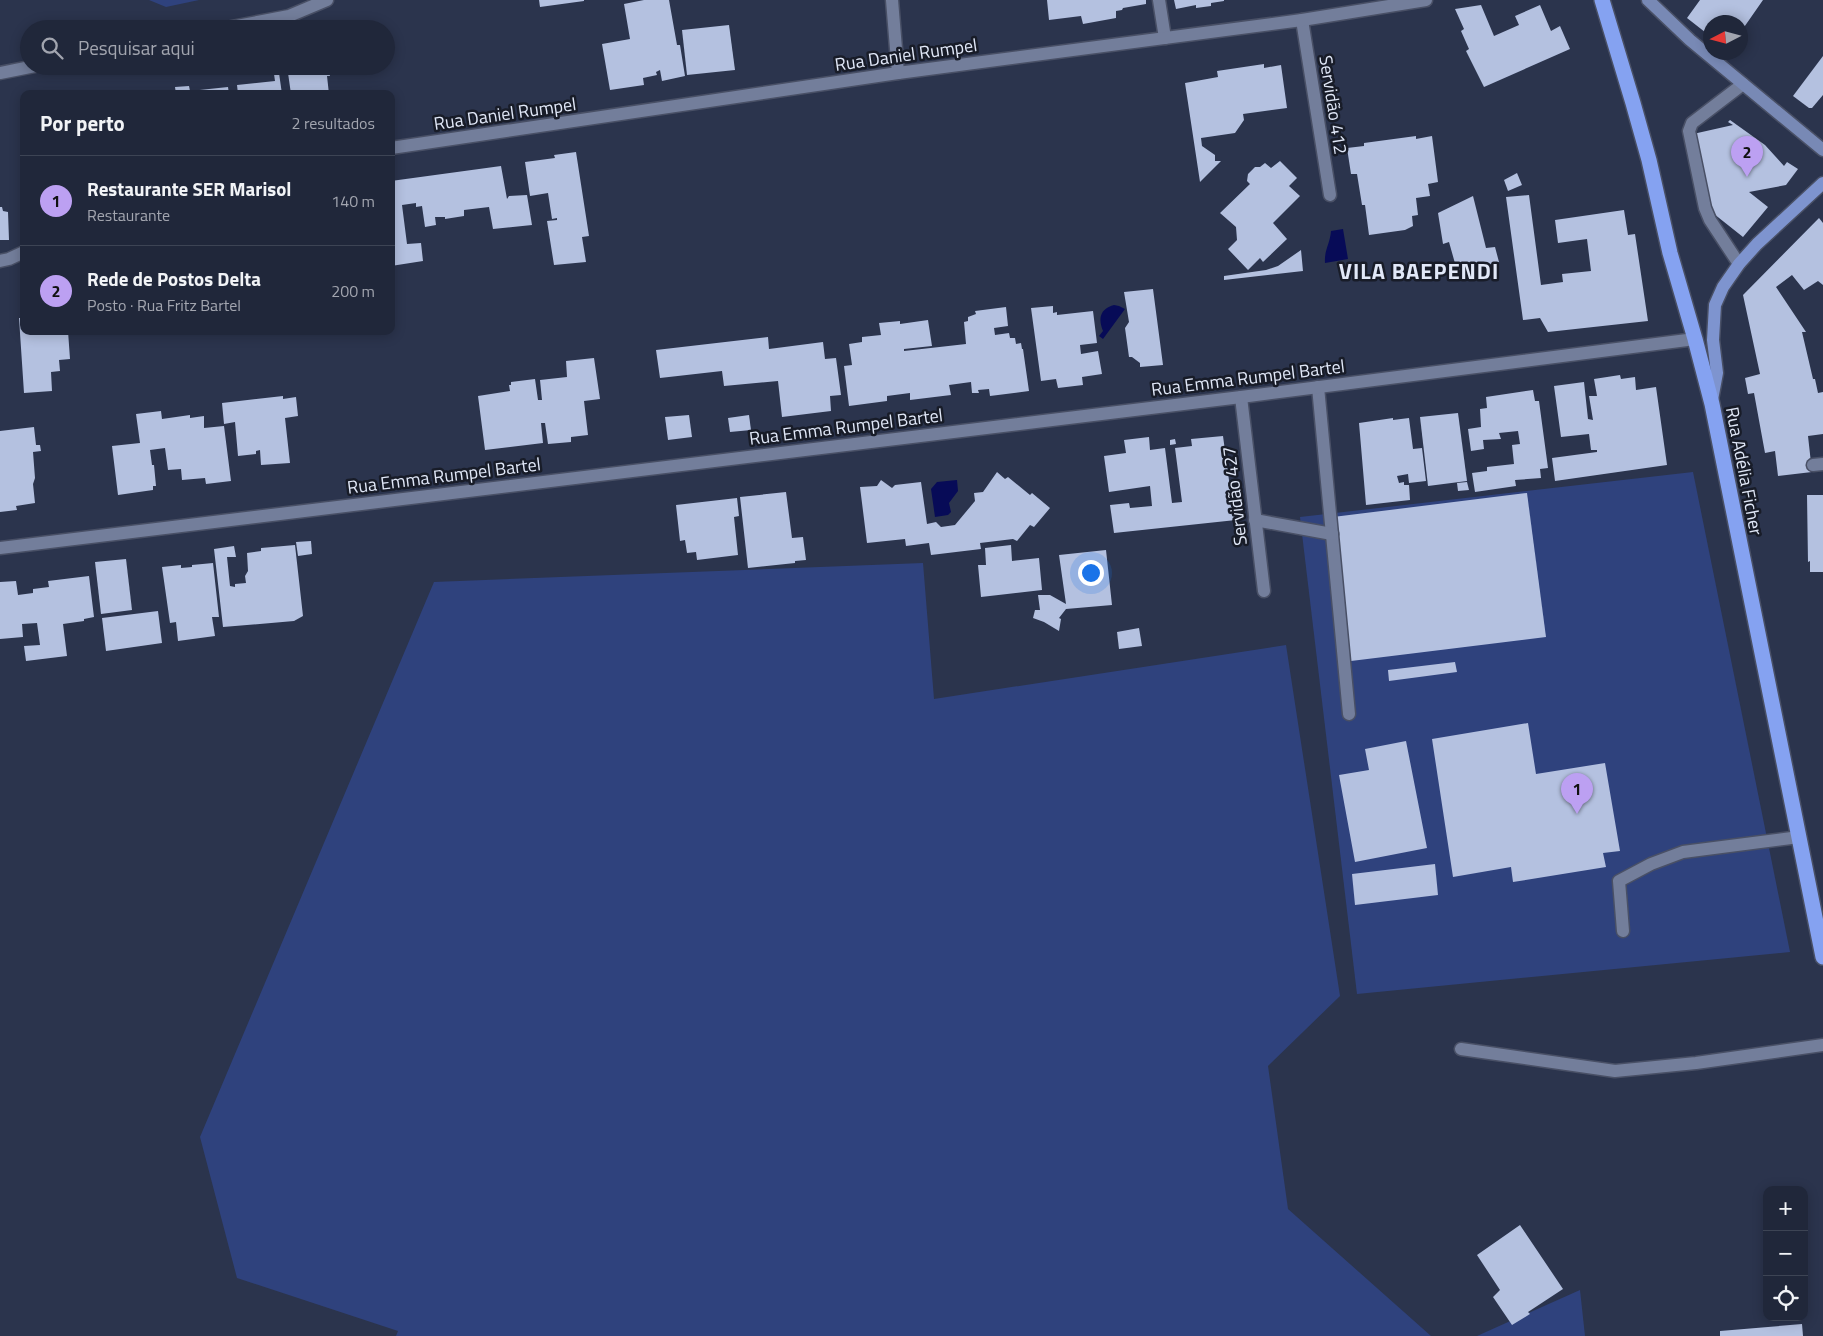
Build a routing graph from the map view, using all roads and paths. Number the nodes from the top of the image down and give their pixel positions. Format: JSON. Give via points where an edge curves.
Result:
{"nodes":[{"id":1,"x":327,"y":0,"type":"edge"},
{"id":2,"x":892,"y":0,"type":"edge"},
{"id":3,"x":1159,"y":0,"type":"edge"},
{"id":4,"x":1426,"y":0,"type":"edge"},
{"id":5,"x":1602,"y":0,"type":"edge"},
{"id":6,"x":1648,"y":0,"type":"edge"},
{"id":7,"x":268,"y":20,"type":"edge"},
{"id":8,"x":1302,"y":20,"type":"junction"},
{"id":9,"x":1165,"y":38,"type":"junction"},
{"id":10,"x":20,"y":69,"type":"edge"},
{"id":11,"x":0,"y":73,"type":"edge"},
{"id":12,"x":898,"y":73,"type":"junction"},
{"id":13,"x":1743,"y":84,"type":"junction"},
{"id":14,"x":395,"y":147,"type":"edge"},
{"id":15,"x":1823,"y":150,"type":"edge"},
{"id":16,"x":1823,"y":183,"type":"edge"},
{"id":17,"x":1330,"y":195,"type":"dead end"},
{"id":18,"x":20,"y":254,"type":"edge"},
{"id":19,"x":0,"y":261,"type":"edge"},
{"id":20,"x":1739,"y":264,"type":"junction"},
{"id":21,"x":1695,"y":339,"type":"junction"},
{"id":22,"x":1318,"y":387,"type":"junction"},
{"id":23,"x":1241,"y":397,"type":"junction"},
{"id":24,"x":1712,"y":404,"type":"junction"},
{"id":25,"x":1255,"y":520,"type":"junction"},
{"id":26,"x":1332,"y":534,"type":"junction"},
{"id":27,"x":0,"y":548,"type":"edge"},
{"id":28,"x":1264,"y":591,"type":"dead end"},
{"id":29,"x":1349,"y":714,"type":"dead end"},
{"id":30,"x":1799,"y":837,"type":"junction"},
{"id":31,"x":1623,"y":931,"type":"dead end"},
{"id":32,"x":1823,"y":956,"type":"edge"},
{"id":33,"x":1823,"y":1045,"type":"edge"},
{"id":34,"x":1462,"y":1049,"type":"dead end"}],
"edges":[{"from":1,"to":7,"type":"street","via":[[289,16]]},
{"from":2,"to":12,"type":"street"},
{"from":3,"to":9,"type":"street"},
{"from":4,"to":8,"type":"street","name":"Rua Daniel Rumpel"},
{"from":5,"to":21,"type":"highway","name":"Rua Adélia Ficher","via":[[1649,160],[1670,253]]},
{"from":6,"to":13,"type":"street"},
{"from":8,"to":9,"type":"street","name":"Rua Daniel Rumpel"},
{"from":8,"to":17,"type":"street","name":"Servidão 412"},
{"from":9,"to":12,"type":"street","name":"Rua Daniel Rumpel"},
{"from":10,"to":11,"type":"street"},
{"from":12,"to":14,"type":"street","name":"Rua Daniel Rumpel"},
{"from":13,"to":15,"type":"street"},
{"from":13,"to":20,"type":"street","via":[[1692,123],[1689,131],[1705,208]]},
{"from":16,"to":20,"type":"main road"},
{"from":18,"to":19,"type":"street"},
{"from":20,"to":24,"type":"main road","via":[[1715,305],[1713,340],[1716,373]]},
{"from":21,"to":22,"type":"street","name":"Rua Emma Rumpel Bartel"},
{"from":21,"to":24,"type":"highway","name":"Rua Adélia Ficher"},
{"from":22,"to":23,"type":"street","name":"Rua Emma Rumpel Bartel"},
{"from":22,"to":26,"type":"street"},
{"from":23,"to":25,"type":"street","name":"Servidão 427"},
{"from":23,"to":27,"type":"street","name":"Rua Emma Rumpel Bartel"},
{"from":24,"to":30,"type":"highway","name":"Rua Adélia Ficher"},
{"from":25,"to":26,"type":"street"},
{"from":25,"to":28,"type":"street","name":"Servidão 427"},
{"from":26,"to":29,"type":"street"},
{"from":30,"to":31,"type":"street","via":[[1683,852],[1635,872],[1619,881]]},
{"from":30,"to":32,"type":"highway","name":"Rua Adélia Ficher"},
{"from":33,"to":34,"type":"street","via":[[1615,1071]]}]}
